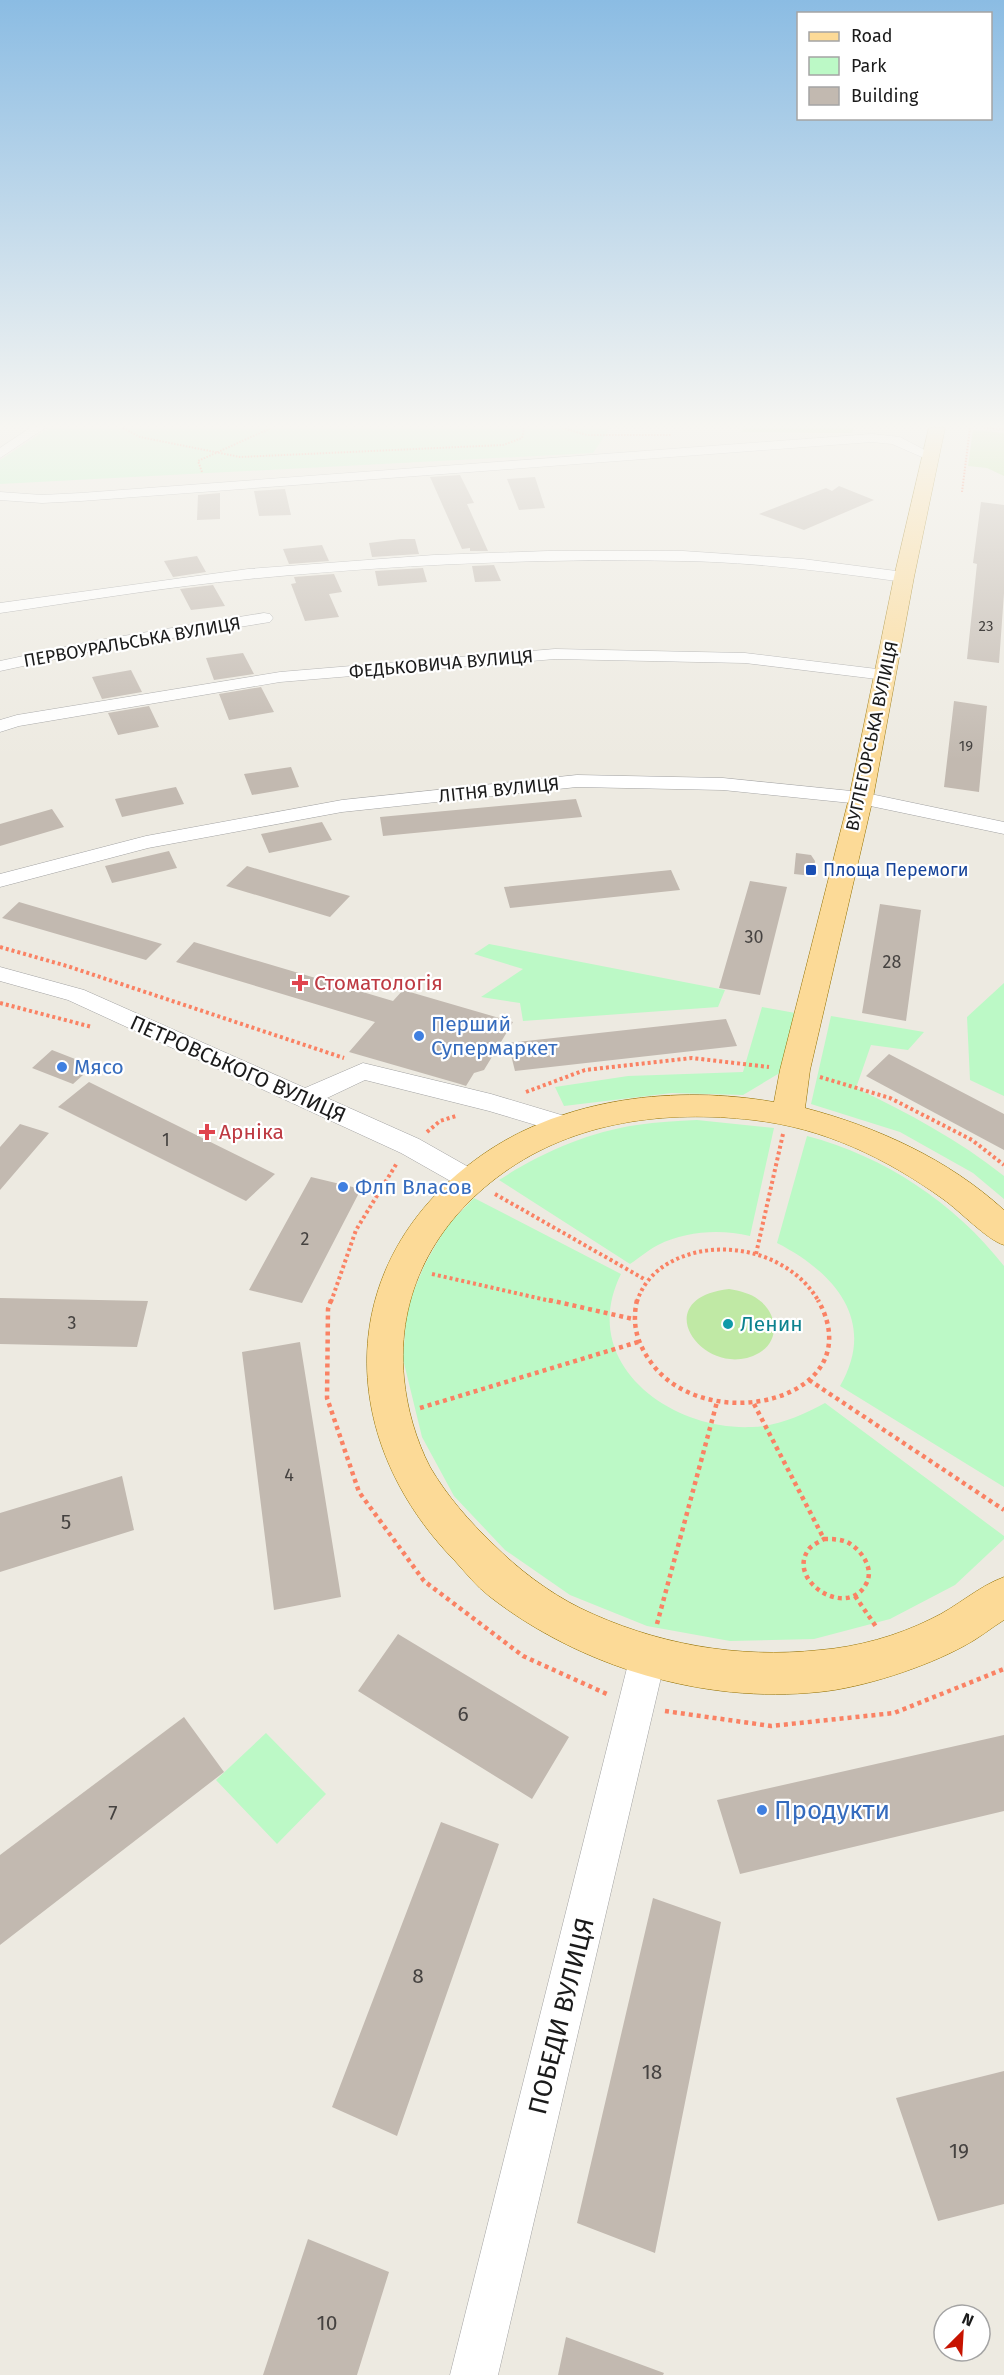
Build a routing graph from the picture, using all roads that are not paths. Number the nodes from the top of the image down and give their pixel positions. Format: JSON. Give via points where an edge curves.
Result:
{"nodes":[{"id":1,"x":913,"y":539,"type":"edge"},
{"id":2,"x":904,"y":577,"type":"junction"},
{"id":3,"x":0,"y":608,"type":"edge"},
{"id":4,"x":264,"y":618,"type":"dead end"},
{"id":5,"x":0,"y":666,"type":"edge"},
{"id":6,"x":885,"y":675,"type":"junction"},
{"id":7,"x":0,"y":726,"type":"edge"},
{"id":8,"x":861,"y":798,"type":"junction"},
{"id":9,"x":1004,"y":828,"type":"edge"},
{"id":10,"x":0,"y":881,"type":"edge"},
{"id":11,"x":0,"y":974,"type":"edge"},
{"id":12,"x":304,"y":1099,"type":"junction"},
{"id":13,"x":788,"y":1113,"type":"junction"},
{"id":14,"x":568,"y":1126,"type":"junction"},
{"id":15,"x":470,"y":1180,"type":"junction"},
{"id":16,"x":1004,"y":1232,"type":"edge"},
{"id":17,"x":1004,"y":1596,"type":"edge"},
{"id":18,"x":648,"y":1656,"type":"junction"},
{"id":19,"x":474,"y":2375,"type":"edge"}],
"edges":[{"from":1,"to":2,"type":"main road","name":"ВУГЛЕГОРСЬКА ВУЛИЦЯ"},
{"from":2,"to":3,"type":"street","via":[[803,564],[683,556],[446,559],[248,574]]},
{"from":2,"to":6,"type":"main road","name":"ВУГЛЕГОРСЬКА ВУЛИЦЯ"},
{"from":4,"to":5,"type":"street","name":"ПЕРВОУРАЛЬСЬКА ВУЛИЦЯ","via":[[93,646]]},
{"from":6,"to":7,"type":"street","name":"ФЕДЬКОВИЧА ВУЛИЦЯ","via":[[745,658],[555,654],[280,676]]},
{"from":6,"to":8,"type":"main road","name":"ВУГЛЕГОРСЬКА ВУЛИЦЯ"},
{"from":8,"to":9,"type":"street","name":"ЛІТНЯ ВУЛИЦЯ"},
{"from":8,"to":10,"type":"street","name":"ЛІТНЯ ВУЛИЦЯ","via":[[723,784],[577,782],[342,806],[146,842]]},
{"from":8,"to":13,"type":"main road","name":"ВУГЛЕГОРСЬКА ВУЛИЦЯ"},
{"from":11,"to":12,"type":"street","name":"ПЕТРОВСЬКОГО ВУЛИЦЯ","via":[[76,995]]},
{"from":12,"to":14,"type":"street","via":[[363,1071]]},
{"from":12,"to":15,"type":"street","name":"ПЕТРОВСЬКОГО ВУЛИЦЯ","via":[[410,1146]]},
{"from":13,"to":14,"type":"main road","via":[[718,1104],[649,1107]]},
{"from":13,"to":16,"type":"main road","via":[[862,1136],[931,1171],[993,1218]]},
{"from":14,"to":15,"type":"main road","via":[[522,1144]]},
{"from":15,"to":18,"type":"main road","via":[[431,1220],[402,1267],[387,1314],[383,1364],[391,1417],[414,1476],[452,1532],[505,1583],[572,1626]]},
{"from":17,"to":18,"type":"main road","via":[[953,1632],[896,1656],[837,1670],[764,1674],[710,1670]]},
{"from":18,"to":19,"type":"street","name":"ПОБЕДИ ВУЛИЦЯ"}]}
